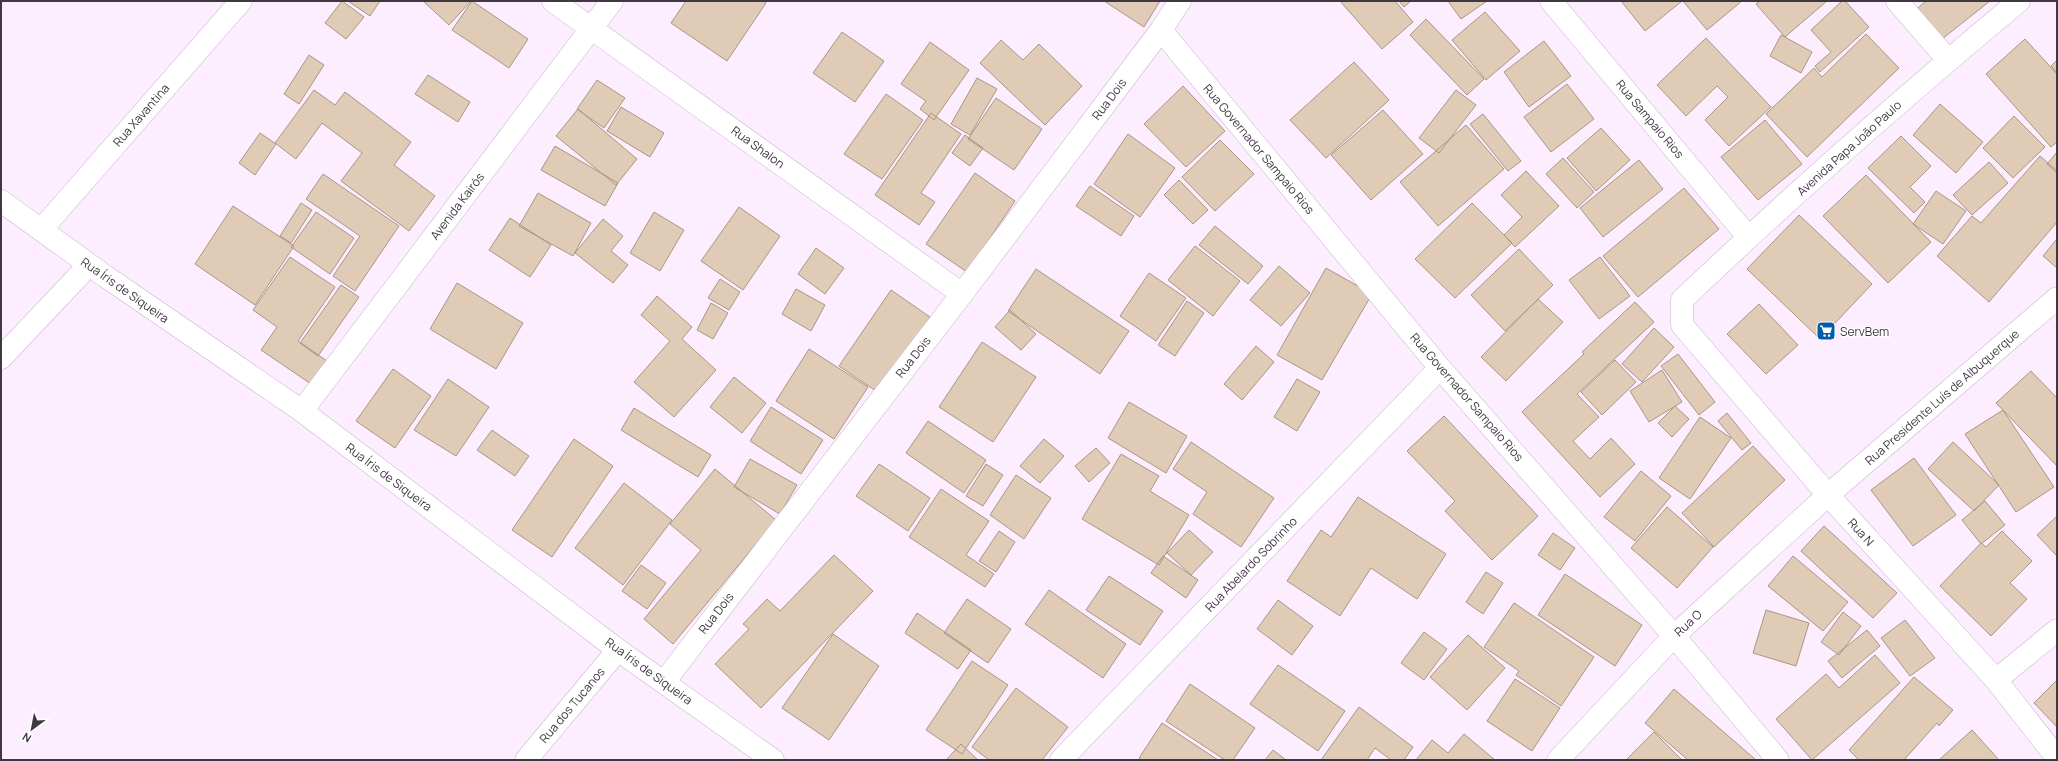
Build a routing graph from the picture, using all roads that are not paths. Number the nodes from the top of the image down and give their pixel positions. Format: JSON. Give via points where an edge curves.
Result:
{"nodes":[{"id":1,"x":241,"y":1,"type":"edge"},
{"id":2,"x":553,"y":1,"type":"edge"},
{"id":3,"x":612,"y":1,"type":"edge"},
{"id":4,"x":1180,"y":1,"type":"edge"},
{"id":5,"x":1551,"y":1,"type":"edge"},
{"id":6,"x":1897,"y":1,"type":"edge"},
{"id":7,"x":2019,"y":1,"type":"edge"},
{"id":8,"x":592,"y":29,"type":"junction"},
{"id":9,"x":1161,"y":30,"type":"junction"},
{"id":10,"x":1948,"y":60,"type":"junction"},
{"id":11,"x":1,"y":201,"type":"edge"},
{"id":12,"x":42,"y":230,"type":"junction"},
{"id":13,"x":1748,"y":237,"type":"junction"},
{"id":14,"x":89,"y":265,"type":"junction"},
{"id":15,"x":962,"y":294,"type":"junction"},
{"id":16,"x":2057,"y":298,"type":"edge"},
{"id":17,"x":1682,"y":300,"type":"joint"},
{"id":18,"x":1,"y":358,"type":"edge"},
{"id":19,"x":1440,"y":368,"type":"junction"},
{"id":20,"x":302,"y":411,"type":"junction"},
{"id":21,"x":1828,"y":495,"type":"junction"},
{"id":22,"x":2057,"y":630,"type":"edge"},
{"id":23,"x":1674,"y":636,"type":"junction"},
{"id":24,"x":618,"y":650,"type":"junction"},
{"id":25,"x":1996,"y":680,"type":"junction"},
{"id":26,"x":664,"y":682,"type":"junction"},
{"id":27,"x":2057,"y":758,"type":"edge"},
{"id":28,"x":526,"y":760,"type":"edge"},
{"id":29,"x":773,"y":760,"type":"edge"},
{"id":30,"x":1061,"y":760,"type":"edge"},
{"id":31,"x":1558,"y":760,"type":"edge"},
{"id":32,"x":1778,"y":760,"type":"edge"}],
"edges":[{"from":1,"to":12,"type":"street","name":"Rua Xavantina"},
{"from":2,"to":8,"type":"street","name":"Rua Shalon"},
{"from":3,"to":8,"type":"street","name":"Avenida Kairós"},
{"from":4,"to":9,"type":"street","name":"Rua Dois"},
{"from":5,"to":13,"type":"street","name":"Rua Sampaio Rios"},
{"from":6,"to":10,"type":"street"},
{"from":7,"to":10,"type":"street","name":"Avenida Papa João Paulo"},
{"from":8,"to":15,"type":"street","name":"Rua Shalon"},
{"from":8,"to":20,"type":"street","name":"Avenida Kairós"},
{"from":9,"to":15,"type":"street","name":"Rua Dois"},
{"from":9,"to":19,"type":"street","name":"Rua Governador Sampaio Rios"},
{"from":10,"to":13,"type":"street","name":"Avenida Papa João Paulo"},
{"from":11,"to":12,"type":"street","name":"Rua Íris de Siqueira"},
{"from":12,"to":14,"type":"street","name":"Rua Íris de Siqueira"},
{"from":13,"to":17,"type":"street","name":"Avenida Papa João Paulo"},
{"from":14,"to":18,"type":"street"},
{"from":14,"to":20,"type":"street","name":"Rua Íris de Siqueira"},
{"from":15,"to":26,"type":"street","name":"Rua Dois"},
{"from":16,"to":21,"type":"street","name":"Rua Presidente Luís de Albuquerque"},
{"from":17,"to":21,"type":"street","name":"Rua N","via":[[1682,325]]},
{"from":19,"to":23,"type":"street","name":"Rua Governador Sampaio Rios"},
{"from":19,"to":30,"type":"street","name":"Rua Abelardo Sobrinho"},
{"from":20,"to":24,"type":"street","name":"Rua Íris de Siqueira"},
{"from":21,"to":23,"type":"street","name":"Rua O"},
{"from":21,"to":25,"type":"street","name":"Rua N"},
{"from":22,"to":25,"type":"street"},
{"from":23,"to":31,"type":"street","name":"Rua O"},
{"from":23,"to":32,"type":"street","name":"Rua Governador Sampaio Rios"},
{"from":24,"to":26,"type":"street","name":"Rua Íris de Siqueira"},
{"from":24,"to":28,"type":"street","name":"Rua dos Tucanos"},
{"from":25,"to":27,"type":"street","name":"Rua N"},
{"from":26,"to":29,"type":"street","name":"Rua Íris de Siqueira"}]}
